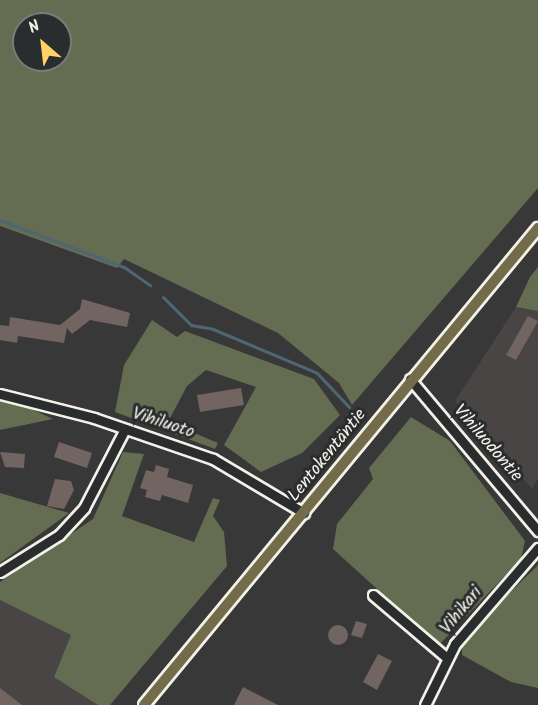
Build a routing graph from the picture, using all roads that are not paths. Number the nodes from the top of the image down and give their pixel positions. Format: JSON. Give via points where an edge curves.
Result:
{"nodes":[{"id":1,"x":538,"y":228,"type":"edge"},
{"id":2,"x":410,"y":380,"type":"junction"},
{"id":3,"x":0,"y":394,"type":"edge"},
{"id":4,"x":125,"y":429,"type":"junction"},
{"id":5,"x":304,"y":513,"type":"junction"},
{"id":6,"x":538,"y":531,"type":"edge"},
{"id":7,"x":538,"y":548,"type":"edge"},
{"id":8,"x":0,"y":572,"type":"edge"},
{"id":9,"x":373,"y":595,"type":"dead end"},
{"id":10,"x":447,"y":658,"type":"junction"},
{"id":11,"x":144,"y":705,"type":"edge"},
{"id":12,"x":425,"y":705,"type":"edge"}],
"edges":[{"from":1,"to":2,"type":"main road","name":"Lentokentäntie"},
{"from":2,"to":5,"type":"main road","name":"Lentokentäntie"},
{"from":2,"to":6,"type":"street","name":"Vihiluodontie"},
{"from":3,"to":4,"type":"street","name":"Vihiluoto"},
{"from":4,"to":5,"type":"street","name":"Vihiluoto","via":[[213,459]]},
{"from":4,"to":8,"type":"street","via":[[84,508],[59,535]]},
{"from":5,"to":11,"type":"main road","name":"Lentokentäntie"},
{"from":7,"to":10,"type":"street","name":"Vihikari"},
{"from":9,"to":10,"type":"street"},
{"from":10,"to":12,"type":"street","name":"Vihikari"}]}
